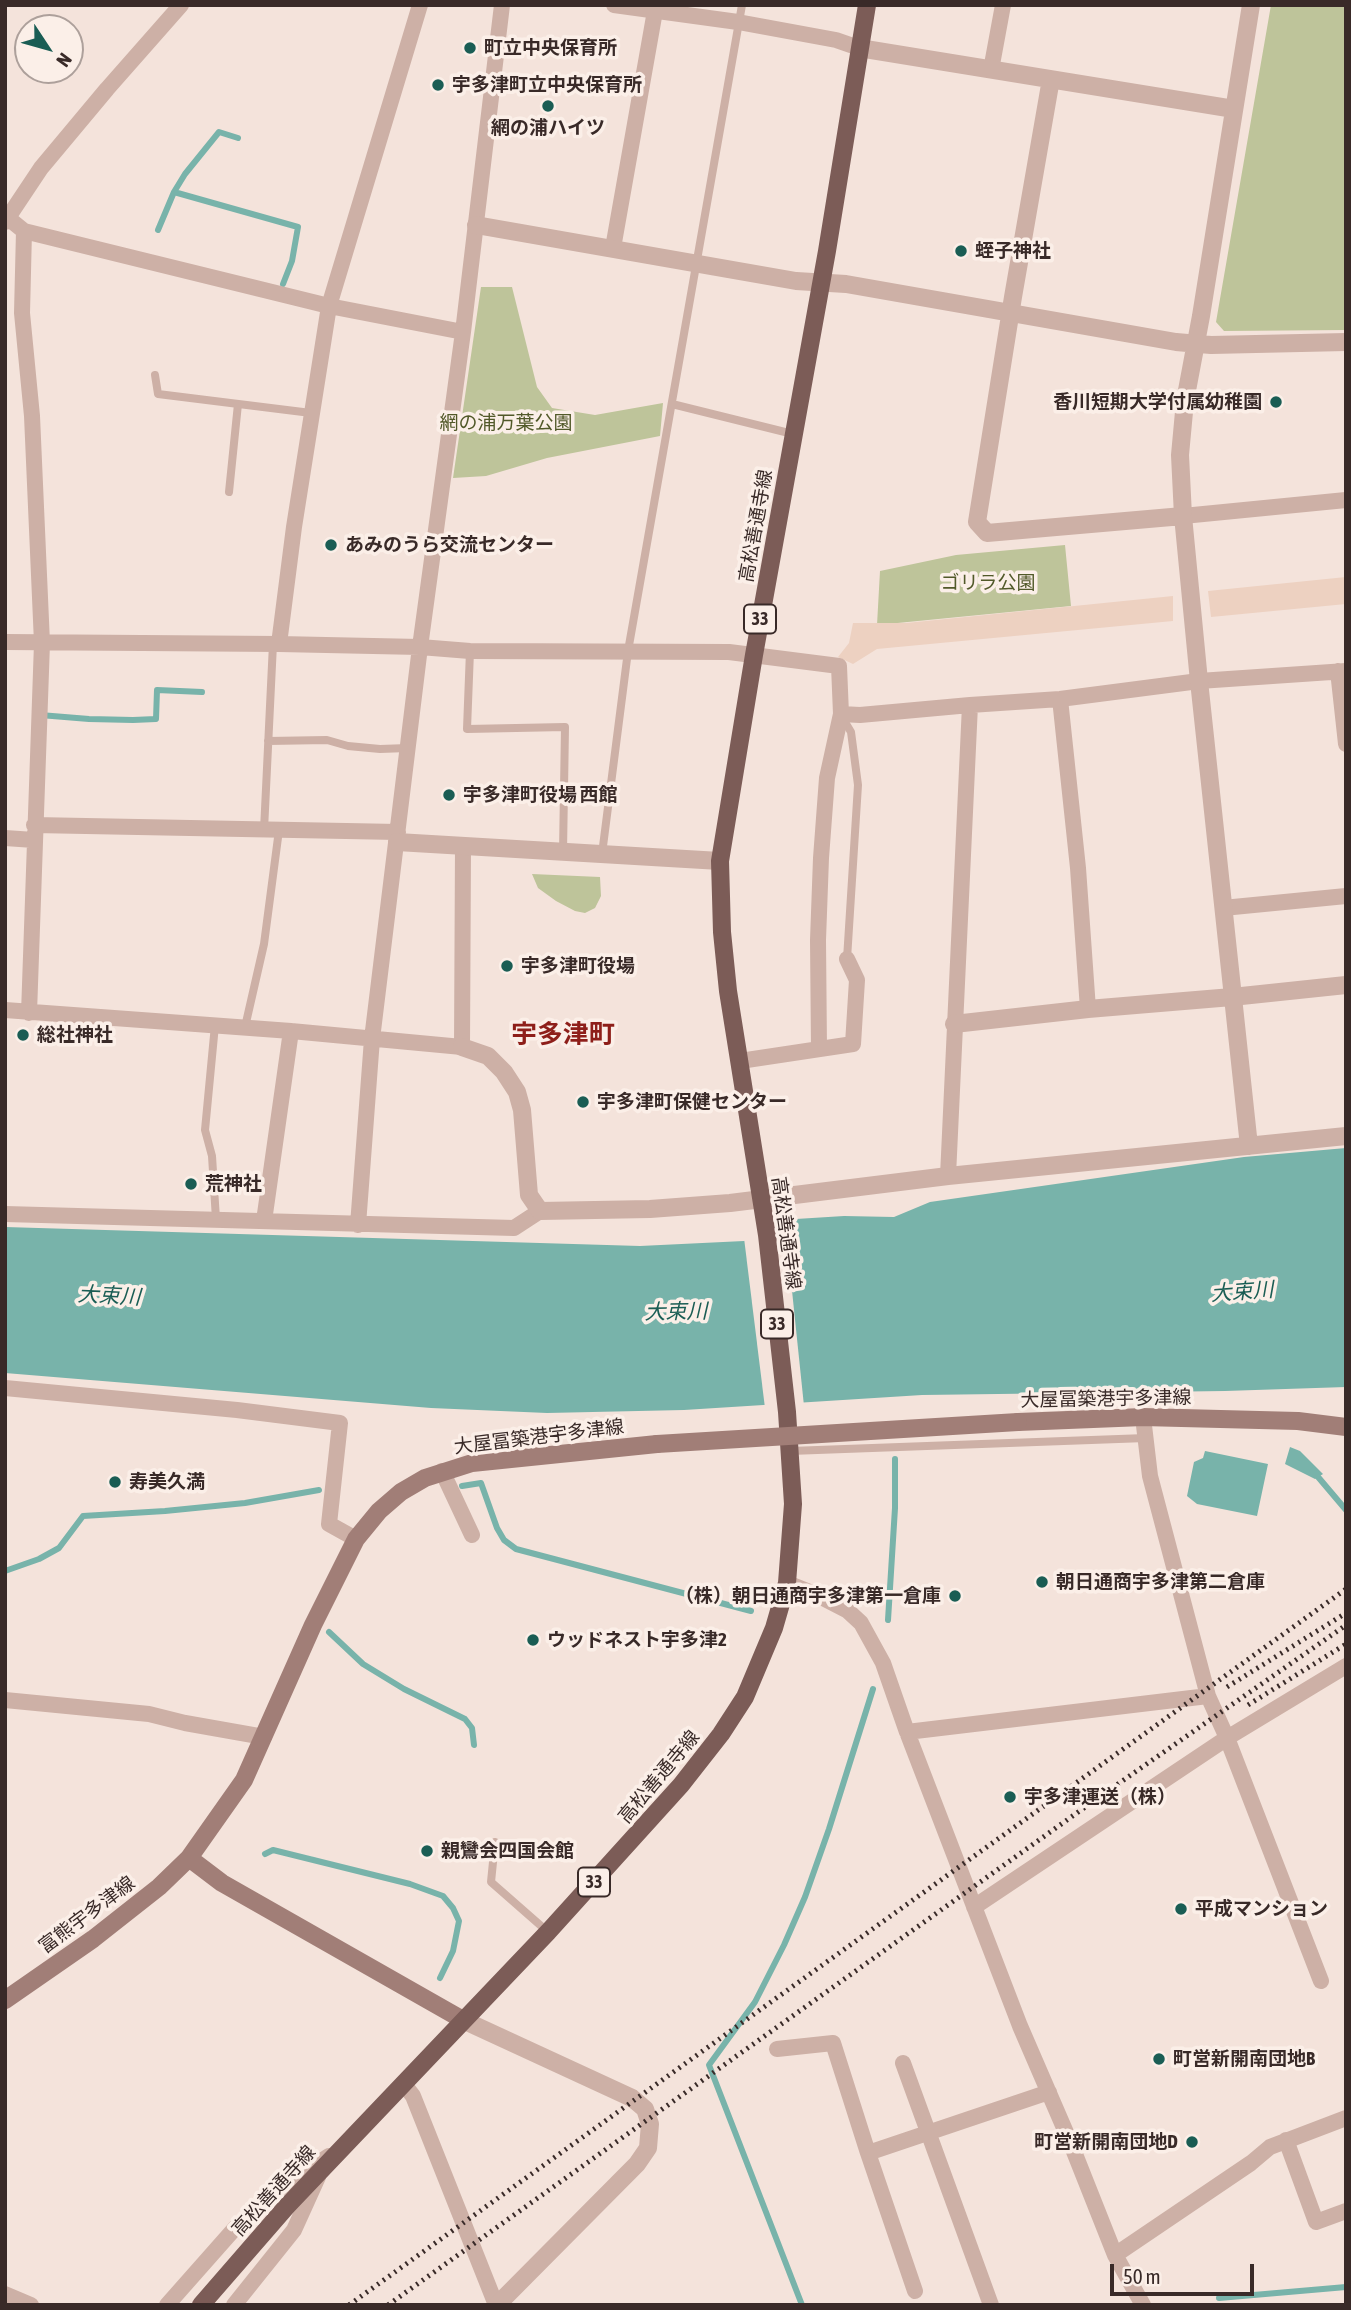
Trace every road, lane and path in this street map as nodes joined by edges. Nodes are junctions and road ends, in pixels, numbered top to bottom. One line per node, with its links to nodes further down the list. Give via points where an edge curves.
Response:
1 (181, 5): 15 (street, via 41,168)
2 (420, 5): 21 (street)
3 (502, 5): 16 (street)
4 (614, 5): 9 (street)
5 (742, 5): 10 (lane)
6 (867, 5): 11 (main road, 高松善通寺線 / 33)
7 (1003, 5): 12 (street)
8 (1251, 5): 14 (street)
9 (653, 9): 10 (street); 18 (street)
10 (738, 22): 11 (street); 19 (lane)
11 (859, 48): 12 (street); 20 (main road, 高松善通寺線 / 33)
12 (991, 70): 13 (street)
13 (1051, 79): 14 (street); 22 (street)
14 (1234, 109): 25 (street)
15 (7, 220): 17 (street)
16 (476, 225): 18 (street); 23 (street)
17 (24, 231): 21 (street); 35 (street, via 22,313 32,415)
18 (613, 248): 19 (street)
19 (696, 262): 20 (street); 28 (lane)
20 (820, 282): 22 (street); 30 (main road, 高松善通寺線 / 33)
21 (328, 306): 23 (street); 29 (street)
22 (1010, 312): 25 (street); 33 (street, via 977,523 988,533)
23 (463, 331): 37 (street)
24 (1346, 342): 25 (street)
25 (1195, 344): 33 (street, via 1180,455)
26 (155, 375): 27 (lane, via 158,394)
27 (238, 404): 29 (lane); 31 (lane)
28 (672, 404): 30 (lane); 39 (lane)
29 (311, 413): 36 (street)
30 (793, 433): 40 (main road, 高松善通寺線 / 33)
31 (229, 492)
32 (1346, 500): 33 (street)
33 (1183, 516): 42 (street)
34 (5, 642): 35 (street)
35 (42, 643): 36 (street); 50 (street)
36 (276, 644): 37 (street); 46 (lane)
37 (420, 647): 38 (street); 48 (street)
38 (470, 651): 39 (street); 54 (lane, via 467,729 565,727)
39 (628, 651): 40 (street); 55 (lane)
40 (754, 655): 45 (street, via 839,666); 56 (main road, 高松善通寺線 / 33)
41 (1342, 671): 42 (street); 47 (street)
42 (1199, 681): 43 (street); 58 (street)
43 (1060, 699): 44 (street); 62 (street)
44 (970, 705): 45 (street); 65 (street)
45 (841, 714): 59 (lane, via 851,732 858,785); 71 (street, via 827,778 821,858)
46 (268, 741): 48 (lane, via 327,740 348,746); 49 (lane)
47 (1346, 744)
48 (408, 748): 51 (street)
49 (272, 830): 50 (street); 51 (street); 67 (lane, via 264,944)
50 (34, 832): 52 (street); 64 (street)
51 (397, 837): 53 (street); 69 (street)
52 (5, 838)
53 (463, 846): 54 (street); 70 (street)
54 (563, 852): 55 (street)
55 (601, 854): 56 (street)
56 (720, 861): 72 (main road, 高松善通寺線 / 33, via 722,932)
57 (1346, 896): 58 (street)
58 (1223, 908): 61 (street)
59 (847, 959): 71 (street, via 857,979 852,1044)
60 (1346, 985): 61 (street)
61 (1232, 998): 62 (street); 74 (street)
62 (1088, 1009): 65 (street)
63 (5, 1010): 64 (street)
64 (29, 1013): 66 (street)
65 (954, 1024): 75 (street)
66 (215, 1025): 67 (street); 79 (lane, via 205,1130 212,1156)
67 (245, 1027): 68 (street)
68 (291, 1031): 69 (street); 80 (street)
69 (373, 1039): 70 (street); 81 (street)
70 (462, 1047): 77 (street, via 488,1056 517,1092 529,1195)
71 (819, 1049): 72 (street)
72 (740, 1061): 76 (main road, 高松善通寺線 / 33)
73 (1346, 1136): 74 (street)
74 (1249, 1146): 75 (street)
75 (948, 1176): 76 (street)
76 (762, 1200): 77 (street); 86 (main road, 高松善通寺線 / 33)
77 (540, 1211): 81 (street, via 514,1228)
78 (5, 1214): 79 (street)
79 (216, 1219): 80 (street)
80 (264, 1221): 81 (street)
81 (358, 1225)
82 (5, 1388): 89 (street, via 340,1423 329,1524)
83 (1143, 1417): 84 (main road, 大屋冨築港宇多津線, via 1298,1421); 85 (street); 87 (main road, 大屋冨築港宇多津線, bridge, via 657,1444 472,1463)
84 (1346, 1427)
85 (1146, 1438): 86 (lane); 92 (street, via 1150,1476)
86 (790, 1451): 90 (main road, 高松善通寺線 / 33, via 793,1504)
87 (442, 1471): 88 (street); 89 (main road, 大屋冨築港宇多津線, via 401,1492)
88 (472, 1535)
89 (356, 1539): 95 (main road, 大屋冨築港宇多津線)
90 (787, 1583): 94 (street, via 848,1611 861,1623 883,1663); 100 (main road, 高松善通寺線 / 33, via 764,1656 721,1734 663,1806)
91 (1346, 1666): 96 (street)
92 (1208, 1696): 94 (street); 96 (street)
93 (5, 1700): 95 (street, via 149,1714)
94 (907, 1732): 99 (street)
95 (264, 1737): 98 (main road, 大屋冨築港宇多津線, via 244,1780)
96 (1227, 1738): 99 (street); 101 (street)
97 (495, 1842): 100 (lane, via 491,1882)
98 (189, 1858): 102 (main road, 富熊宇多津線, via 93,1939); 103 (main road, via 222,1883)
99 (974, 1907): 107 (street)
100 (548, 1932): 103 (main road, 高松善通寺線 / 33)
101 (1321, 1981)
102 (5, 2000)
103 (463, 2020): 106 (main road, 高松善通寺線 / 33); 122 (street, via 632,2098 645,2109 650,2124 648,2148 637,2164)
104 (777, 2049): 112 (street, via 833,2043)
105 (903, 2063): 109 (street)
106 (403, 2083): 111 (main road, 高松善通寺線 / 33); 122 (street, via 413,2096)
107 (1049, 2092): 109 (street); 115 (street)
108 (1346, 2118): 110 (street)
109 (928, 2133): 112 (street); 123 (street)
110 (1286, 2140): 114 (street, via 1316,2222); 115 (street)
111 (346, 2144): 113 (main road, 高松善通寺線 / 33); 119 (street, via 275,2191 236,2227)
112 (868, 2153): 116 (street)
113 (320, 2171): 120 (main road, 高松善通寺線 / 33); 121 (street, via 293,2230)
114 (1346, 2211)
115 (1115, 2255): 124 (street)
116 (915, 2291)
117 (5, 2294): 118 (street)
118 (31, 2305)
119 (167, 2305)
120 (201, 2305)
121 (234, 2305)
122 (497, 2305)
123 (990, 2305)
124 (1143, 2305)

